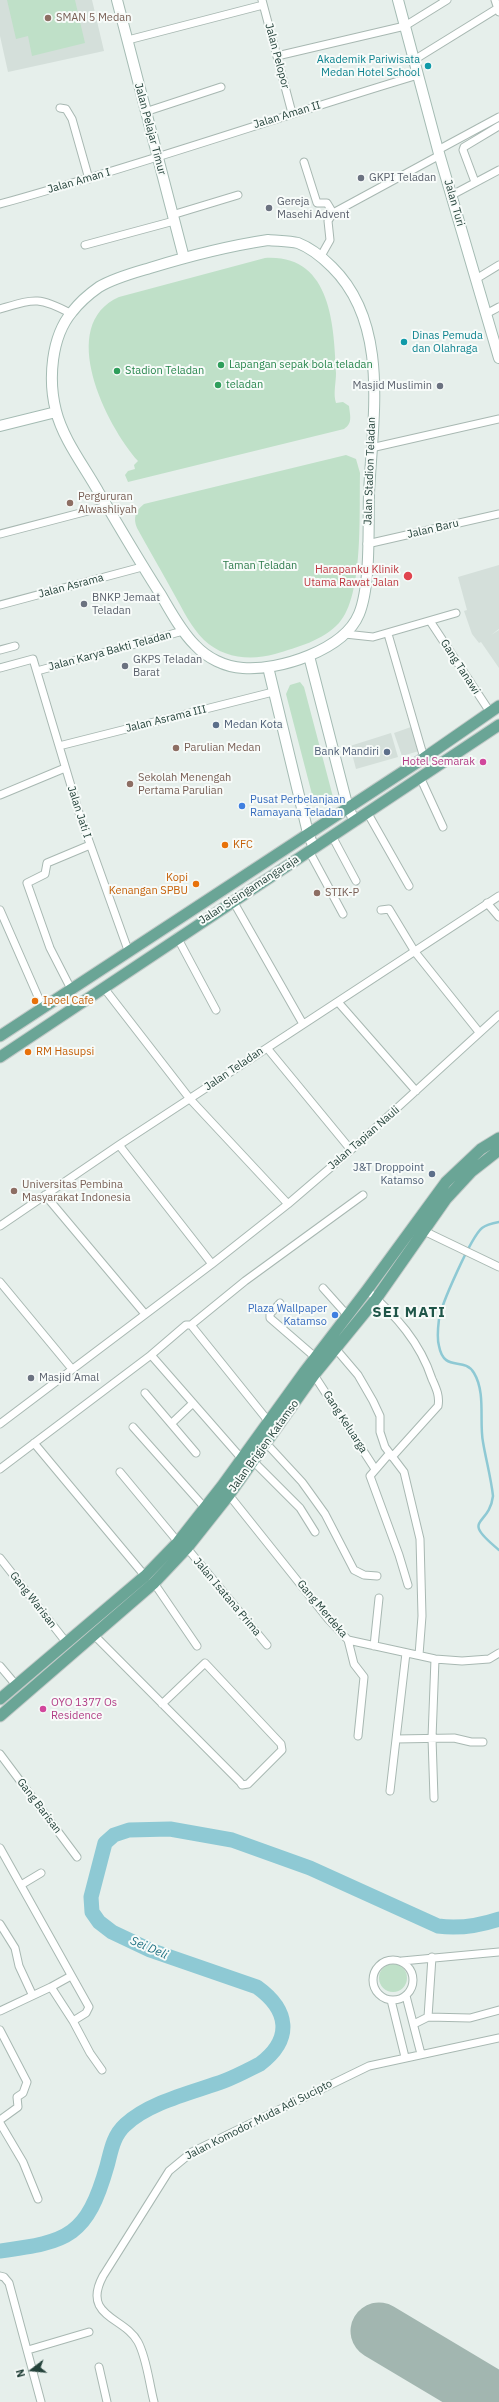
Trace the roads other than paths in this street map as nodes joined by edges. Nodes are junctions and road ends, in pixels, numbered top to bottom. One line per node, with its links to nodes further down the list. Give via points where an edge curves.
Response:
1 (117, 0): 8 (street, Jalan Pelajar Timur)
2 (398, 0): 7 (street, Jalan Turi)
3 (446, 0): 7 (street)
4 (495, 0): 6 (street)
5 (262, 3): 8 (street); 9 (street, Jalan Pelopor)
6 (498, 10): 10 (street)
7 (405, 26): 9 (street); 10 (street, Jalan Turi)
8 (128, 40): 14 (street, Jalan Pelajar Timur)
9 (277, 56): 15 (street, Jalan Pelopor)
10 (414, 60): 11 (street, Jalan Turi)
11 (418, 75): 15 (street, Jalan Aman II); 18 (street, Jalan Turi)
12 (221, 87): 14 (street)
13 (60, 108): 22 (street, via 66,109 72,119)
14 (145, 112): 19 (street, Jalan Pelajar Timur)
15 (292, 113): 19 (street, Jalan Aman II)
16 (499, 117): 18 (street)
17 (499, 126): 23 (street, via 464,147)
18 (439, 152): 25 (street, Jalan Turi); 27 (street)
19 (157, 157): 22 (street, Jalan Aman I); 28 (street, Jalan Pelajar Timur)
20 (304, 162): 27 (street, via 317,203 327,203)
21 (499, 170): 23 (street)
22 (89, 179): 26 (street, Jalan Aman I)
23 (475, 182): 25 (street)
24 (238, 195): 28 (street)
25 (452, 195): 33 (street, Jalan Turi)
26 (0, 204)
27 (333, 214): 30 (street, via 328,221 330,240)
28 (173, 218): 29 (street); 31 (street, Jalan Pelajar Timur)
29 (85, 245)
30 (320, 256): 31 (street, Jalan Stadion Teladan, via 298,244 268,240); 42 (street, Jalan Stadion Teladan, via 345,279 361,310 371,342 374,376)
31 (184, 258): 36 (street, Jalan Stadion Teladan, via 126,275 101,286)
32 (499, 265): 33 (street)
33 (476, 279): 37 (street, Jalan Turi)
34 (499, 307): 37 (street)
35 (0, 309): 36 (street, via 39,299)
36 (70, 313): 39 (street, Jalan Stadion Teladan, via 53,358 52,385)
37 (486, 314): 38 (street, Jalan Turi)
38 (499, 358)
39 (56, 412): 41 (street); 43 (street, Jalan Stadion Teladan)
40 (499, 419): 42 (street)
41 (0, 426)
42 (371, 448): 46 (street, Jalan Stadion Teladan)
43 (107, 506): 45 (street); 47 (street, Jalan Stadion Teladan)
44 (499, 514): 46 (street, Jalan Baru)
45 (0, 534)
46 (368, 544): 52 (street, Jalan Stadion Teladan, via 365,590 360,609 358,616)
47 (142, 567): 48 (street, Jalan Asrama); 51 (street, Jalan Stadion Teladan)
48 (0, 605)
49 (456, 613): 50 (street)
50 (430, 621): 53 (street); 62 (street, Gang Tanawi)
51 (183, 631): 58 (street, Jalan Stadion Teladan, via 207,656 224,665 244,669); 60 (street, Jalan Karya Bakti Teladan)
52 (344, 634): 53 (street, via 373,637); 56 (street, Jalan Stadion Teladan)
53 (388, 634): 65 (street)
54 (15, 646): 55 (street)
55 (0, 650)
56 (309, 656): 58 (street, Jalan Stadion Teladan); 69 (street)
57 (32, 660): 59 (street, Jalan Karya Bakti Teladan); 60 (street, Jalan Jati I)
58 (268, 667): 61 (street)
59 (0, 668)
60 (37, 671): 64 (street, Jalan Jati I)
61 (273, 692): 64 (street, Jalan Asrama III); 73 (street)
62 (494, 709): 65 (main road, Jalan Sisingamangaraja)
63 (499, 725): 67 (main road, Jalan Sisingamangaraja)
64 (59, 746): 66 (street, Jalan Jati I)
65 (424, 758): 69 (main road, Jalan Sisingamangaraja)
66 (65, 768): 68 (street); 75 (street, Jalan Jati I)
67 (420, 777): 70 (main road, Jalan Sisingamangaraja); 72 (street)
68 (0, 795)
69 (348, 808): 71 (street); 73 (main road, Jalan Sisingamangaraja)
70 (367, 812): 71 (main road, Jalan Sisingamangaraja); 78 (street)
71 (354, 821): 74 (main road, Jalan Sisingamangaraja)
72 (443, 827)
73 (308, 833): 76 (street); 87 (main road, Jalan Sisingamangaraja)
74 (332, 836): 76 (main road, Jalan Sisingamangaraja); 77 (street)
75 (90, 845): 87 (street, Jalan Jati I); 90 (street, via 47,863 45,874 28,881 27,886 50,948)
76 (312, 849): 80 (main road, Jalan Sisingamangaraja); 84 (street)
77 (356, 881)
78 (409, 886)
79 (499, 896): 81 (street, Jalan Teladan)
80 (233, 901): 86 (main road, Jalan Sisingamangaraja); 95 (street)
81 (487, 903): 85 (street); 88 (street, Jalan Teladan)
82 (0, 910): 92 (street)
83 (381, 910): 88 (street, via 389,910)
84 (343, 914)
85 (499, 917)
86 (177, 937): 89 (main road, Jalan Sisingamangaraja); 93 (street)
87 (128, 950): 90 (main road, Jalan Sisingamangaraja)
88 (415, 952): 91 (street, Jalan Teladan); 96 (street)
89 (104, 988): 99 (main road, Jalan Sisingamangaraja); 101 (street)
90 (71, 989): 92 (main road, Jalan Sisingamangaraja)
91 (338, 1002): 95 (street, Jalan Teladan); 100 (street)
92 (43, 1008): 97 (main road, Jalan Sisingamangaraja)
93 (216, 1010)
94 (499, 1015): 96 (street, Jalan Tapian Nauli)
95 (303, 1024): 98 (street, Jalan Teladan)
96 (479, 1032): 100 (street, Jalan Tapian Nauli)
97 (0, 1036)
98 (267, 1048): 101 (street, Jalan Teladan); 104 (street)
99 (0, 1057)
100 (416, 1091): 104 (street, Jalan Tapian Nauli)
101 (190, 1098): 103 (street, Jalan Teladan); 108 (street)
102 (499, 1138): 115 (main road, Jalan Brigjen Katamso, via 481,1149 446,1182)
103 (119, 1145): 107 (street, Jalan Teladan); 111 (street)
104 (351, 1150): 108 (street, Jalan Tapian Nauli)
105 (499, 1150): 110 (main road, Jalan Brigjen Katamso, via 457,1186)
106 (363, 1194): 120 (street, via 245,1281)
107 (45, 1195): 109 (street, Jalan Teladan); 118 (street)
108 (288, 1204): 111 (street, Jalan Tapian Nauli)
109 (0, 1226)
110 (424, 1231): 112 (street); 116 (main road, Jalan Brigjen Katamso)
111 (212, 1264): 118 (street)
112 (499, 1267)
113 (0, 1282): 124 (street)
114 (323, 1288): 119 (street)
115 (367, 1290): 116 (street); 119 (main road, Jalan Brigjen Katamso)
116 (376, 1298): 121 (main road, Jalan Brigjen Katamso); 135 (street, via 416,1341 439,1400 438,1406)
117 (280, 1303): 123 (street, via 270,1314 270,1318)
118 (145, 1314): 124 (street)
119 (348, 1316): 123 (main road, Jalan Brigjen Katamso)
120 (191, 1325): 122 (street, via 186,1325); 128 (street)
121 (335, 1348): 125 (main road, Jalan Brigjen Katamso); 135 (street, via 374,1401 380,1416 380,1432)
122 (151, 1355): 127 (street); 132 (street)
123 (315, 1357): 128 (main road, Jalan Brigjen Katamso)
124 (72, 1369): 129 (street)
125 (314, 1375): 133 (main road, Jalan Brigjen Katamso); 138 (street, Gang Keluarga)
126 (145, 1393): 130 (street)
127 (193, 1404): 130 (street); 136 (street)
128 (269, 1422): 136 (main road, Jalan Brigjen Katamso)
129 (0, 1424)
130 (172, 1424): 134 (street)
131 (133, 1427): 141 (street)
132 (34, 1443): 137 (street); 146 (street)
133 (266, 1443): 136 (main road, Jalan Brigjen Katamso); 145 (street, via 302,1482 325,1514 354,1570 364,1575)
134 (196, 1453)
135 (391, 1456): 138 (street); 158 (street, via 404,1472 420,1539 422,1616)
136 (247, 1460): 140 (main road, Jalan Brigjen Katamso); 141 (main road, Jalan Brigjen Katamso); 142 (street, via 276,1482 300,1508)
137 (0, 1469)
138 (375, 1469): 147 (street, via 370,1476 372,1484)
139 (120, 1472): 143 (street, Jalan Isatana Prima)
140 (229, 1495): 143 (main road, Jalan Brigjen Katamso); 150 (street, Gang Merdeka, via 328,1619)
141 (205, 1508): 143 (main road, Jalan Brigjen Katamso)
142 (315, 1532)
143 (183, 1545): 146 (main road, Jalan Brigjen Katamso); 152 (street, Jalan Isatana Prima)
144 (0, 1558): 151 (street, Gang Warisan)
145 (377, 1576)
146 (149, 1579): 149 (main road, Jalan Brigjen Katamso); 151 (main road, Jalan Brigjen Katamso); 153 (street)
147 (408, 1585)
148 (379, 1598): 154 (street)
149 (93, 1634): 157 (main road, Jalan Brigjen Katamso); 163 (street)
150 (348, 1640): 154 (street, Gang Merdeka); 165 (street, via 353,1662 364,1677)
151 (66, 1642): 157 (main road, Jalan Brigjen Katamso)
152 (267, 1645)
153 (197, 1646)
154 (374, 1646): 155 (street, Gang Merdeka)
155 (406, 1653): 158 (street, Gang Merdeka); 167 (street)
156 (499, 1653): 159 (street, Gang Merdeka, via 489,1659)
157 (60, 1655): 161 (main road, Jalan Brigjen Katamso); 164 (main road, Jalan Brigjen Katamso)
158 (419, 1655): 159 (street, Gang Merdeka)
159 (436, 1659): 166 (street)
160 (0, 1666): 161 (street)
161 (16, 1685): 162 (main road, Jalan Brigjen Katamso)
162 (0, 1699)
163 (162, 1704): 163 (street, via 242,1785 248,1784 282,1750 281,1744 205,1663)
164 (0, 1716)
165 (358, 1736)
166 (432, 1738): 167 (street); 168 (street); 171 (street)
167 (396, 1739): 170 (street)
168 (483, 1742)
169 (0, 1754): 173 (street, Gang Barisan)
170 (390, 1791)
171 (434, 1798)
172 (0, 1848): 175 (street)
173 (77, 1857)
174 (41, 1873): 175 (street)
175 (21, 1885): 180 (street)
176 (0, 1924): 182 (street, via 15,1948 19,1966)
177 (499, 1952): 178 (street)
178 (432, 1958): 179 (street); 187 (street)
179 (402, 1961): 183 (street, via 413,1973 412,1989); 184 (street, via 394,1959 380,1964 373,1978 378,1993)
180 (71, 1976): 181 (street); 188 (street, via 89,2007 86,2013)
181 (51, 1987): 182 (street); 188 (street)
182 (32, 1994): 186 (street)
183 (406, 1996): 184 (street); 189 (street)
184 (391, 2000): 193 (street)
185 (499, 2010): 187 (street, via 470,2018)
186 (0, 2011)
187 (428, 2017): 189 (street)
188 (73, 2021): 194 (street)
189 (414, 2024): 192 (street)
190 (0, 2030): 195 (street, via 27,2082 23,2093 17,2096 18,2107)
191 (499, 2038): 192 (street, Jalan Komodor Muda Adi Sucipto)
192 (421, 2054): 193 (street, Jalan Komodor Muda Adi Sucipto)
193 (405, 2057): 203 (street, Jalan Komodor Muda Adi Sucipto, via 355,2072 192,2152 169,2171 103,2276 97,2293 100,2305 109,2317 137,2341)
194 (102, 2070)
195 (0, 2121): 196 (street, via 23,2162)
196 (38, 2199)
197 (2, 2277): 199 (street, via 9,2283)
198 (89, 2332): 199 (street)
199 (28, 2350): 201 (street)
200 (99, 2367): 202 (street)
201 (41, 2402)
202 (107, 2402)
203 (154, 2402)

